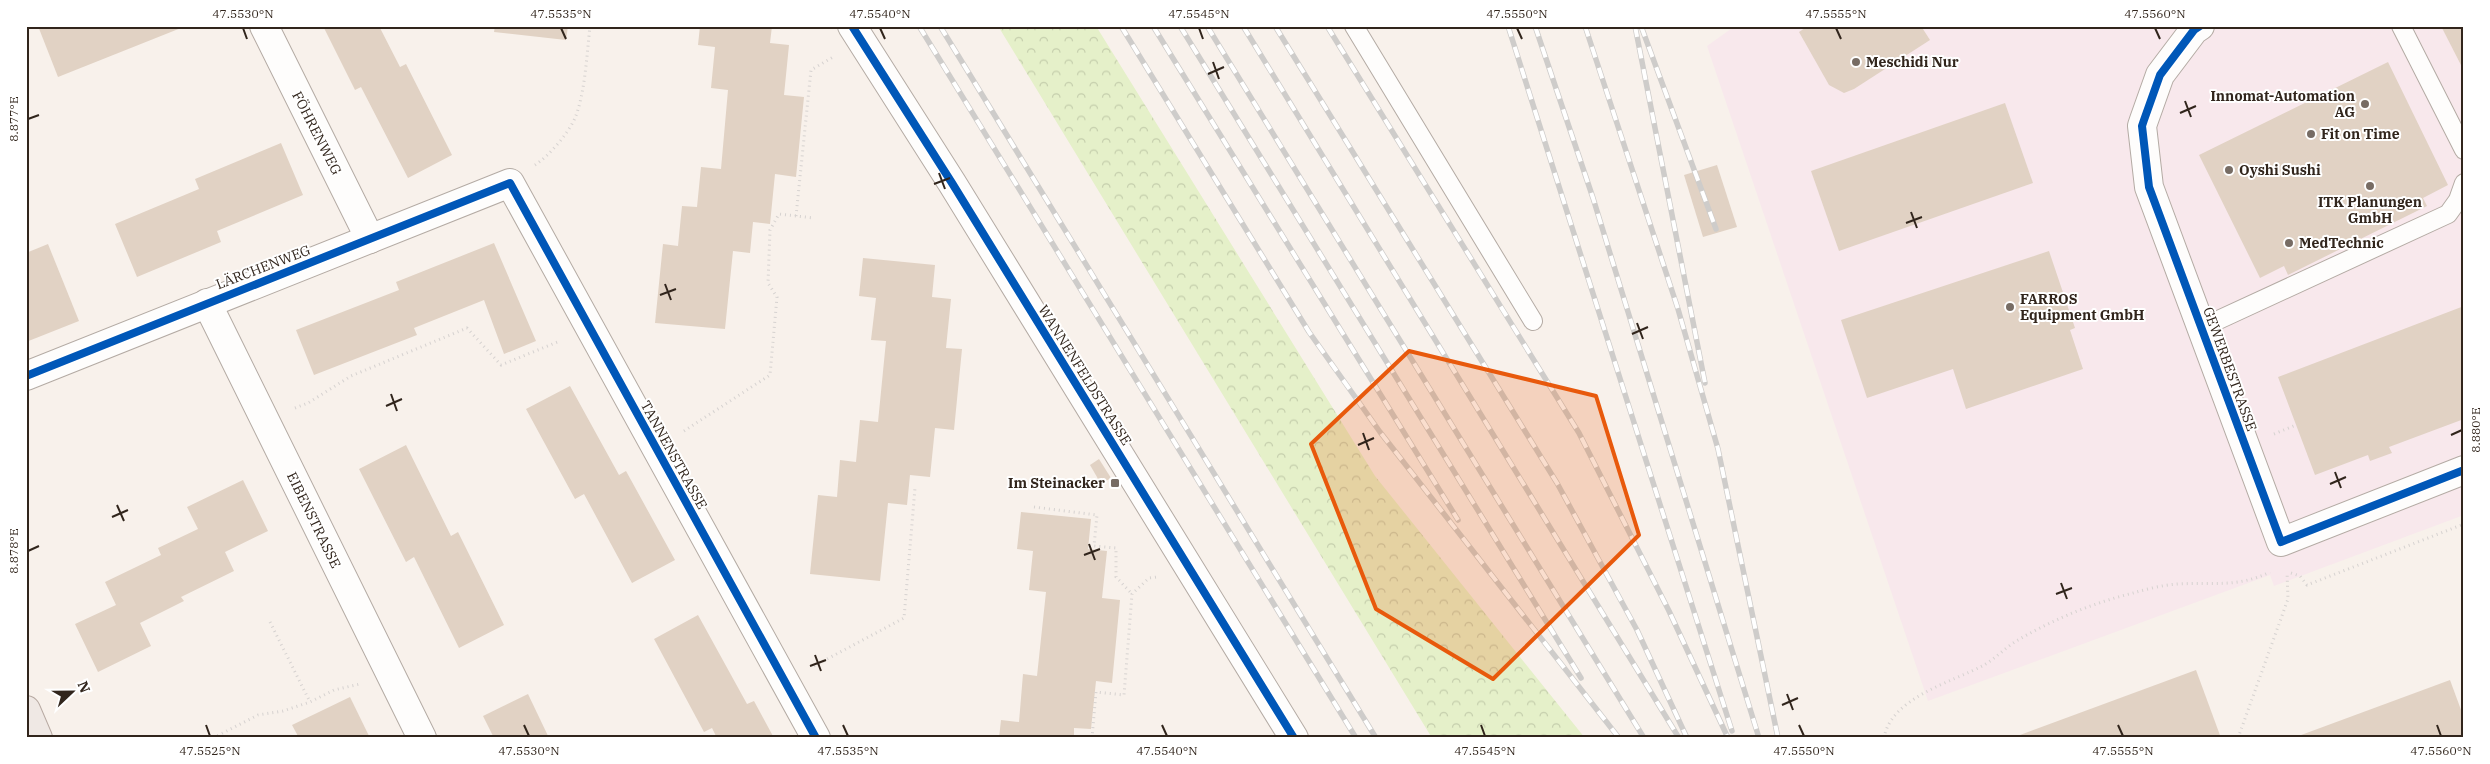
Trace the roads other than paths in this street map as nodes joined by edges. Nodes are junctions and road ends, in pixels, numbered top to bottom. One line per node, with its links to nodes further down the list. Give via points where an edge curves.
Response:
1 (264, 26): 9 (street, FÖHRENWEG)
2 (1354, 26): 11 (lane)
3 (2200, 26): 12 (street, GEWERBESTRASSE, via 2160,75 2142,126 2149,187)
4 (2401, 26): 6 (lane)
5 (856, 33): 19 (street, WANNENFELDSTRASSE)
6 (2464, 150)
7 (2464, 183): 12 (lane, via 2448,214)
8 (510, 184): 9 (street, LÄRCHENWEG); 18 (street, TANNENSTRASSE)
9 (370, 239): 10 (street, LÄRCHENWEG)
10 (207, 303): 13 (street, LÄRCHENWEG); 17 (street, EIBENSTRASSE)
11 (1533, 321)
12 (2201, 328): 14 (street, GEWERBESTRASSE, via 2282,553)
13 (26, 376)
14 (2464, 470)
15 (26, 710): 16 (main road)
16 (38, 738)
17 (422, 738)
18 (816, 738)
19 (1294, 738)

